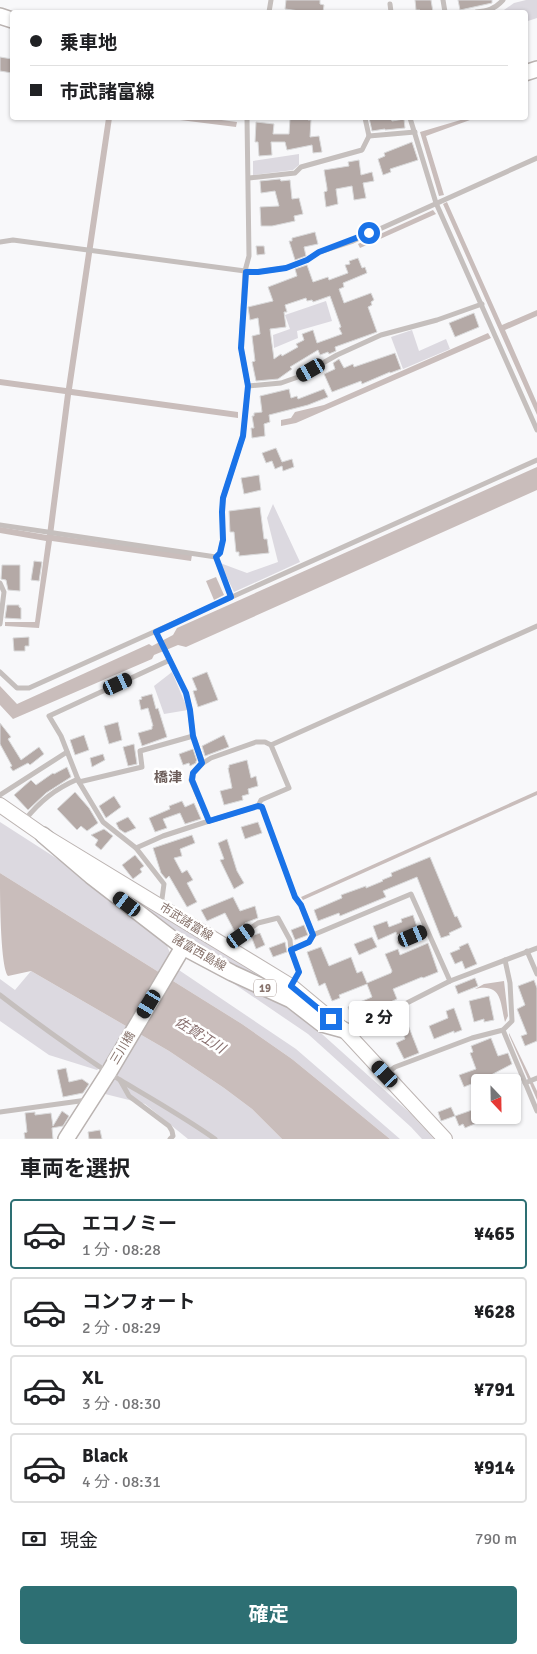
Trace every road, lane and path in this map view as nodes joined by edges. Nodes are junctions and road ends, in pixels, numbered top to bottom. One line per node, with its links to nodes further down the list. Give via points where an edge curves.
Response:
1 (503, 0): 4 (street)
2 (390, 4): 3 (street)
3 (391, 10)
4 (489, 10)
5 (247, 120): 11 (street)
6 (365, 120): 9 (street)
7 (411, 120): 8 (street)
8 (415, 132): 9 (street); 12 (street)
9 (369, 136): 11 (street, via 362,150 301,167 295,173)
10 (537, 158): 12 (street)
11 (248, 178): 14 (street, via 249,256)
12 (436, 203): 14 (street, via 300,263 286,268); 15 (street)
13 (0, 242): 14 (street, via 12,240)
14 (246, 272): 16 (street, via 241,348)
15 (482, 304): 16 (street, via 381,335 281,383); 17 (street)
16 (248, 386): 20 (street, via 243,436 223,498 223,540)
17 (537, 430)
18 (537, 460): 22 (street)
19 (0, 525): 20 (street)
20 (216, 557): 22 (street)
21 (0, 583): 23 (street, via 4,592)
22 (231, 597): 25 (street)
23 (0, 622)
24 (537, 626): 29 (street)
25 (158, 635): 26 (street); 27 (street, via 29,688 17,688)
26 (169, 658): 28 (street, via 186,693); 30 (street, via 49,716)
27 (0, 672)
28 (193, 736): 31 (street); 32 (street, via 140,751 142,766)
29 (271, 745): 31 (street, via 256,742); 35 (street, via 289,788 261,800)
30 (67, 752): 32 (street); 33 (street)
31 (202, 763): 36 (street, via 193,773 192,780)
32 (79, 781): 37 (street, via 63,786 37,805); 39 (street, via 103,822)
33 (0, 795)
34 (0, 805): 37 (main road, 市武諸富線)
35 (258, 806): 36 (street); 42 (street, via 262,807 295,897)
36 (209, 821): 39 (street)
37 (24, 822): 38 (main road, 市武諸富線)
38 (43, 835): 40 (main road, 市武諸富線); 44 (main road, 諸富西島線 / 19)
39 (136, 848): 40 (street, via 164,884)
40 (161, 907): 45 (main road, 市武諸富線)
41 (427, 930): 42 (street, via 411,894); 43 (street); 51 (street)
42 (313, 935): 47 (street, via 309,942)
43 (400, 942)
44 (183, 947): 54 (main road, 諸富西島線 / 19, via 291,1000 322,1024); 57 (main road, 三川橋)
45 (228, 948): 47 (street, via 258,924 278,918 290,940); 52 (main road, 市武諸富線)
46 (537, 948): 48 (street)
47 (291, 950): 52 (street, via 299,972)
48 (527, 951): 49 (street); 50 (street)
49 (506, 960): 51 (street); 55 (street, via 512,1021)
50 (537, 974)
51 (450, 981): 54 (street)
52 (291, 986): 54 (main road, 市武諸富線)
53 (0, 996): 57 (street)
54 (344, 1030): 56 (main road, 市武諸富線)
55 (503, 1030): 56 (street, via 472,1038 395,1067); 59 (street)
56 (385, 1074): 66 (main road, 市武諸富線)
57 (114, 1076): 60 (main road); 64 (street, via 129,1096 169,1126 173,1136); 65 (street)
58 (536, 1078): 59 (street)
59 (525, 1083): 61 (street)
60 (90, 1100): 62 (street); 63 (main road)
61 (537, 1111)
62 (0, 1112)
63 (66, 1139)
64 (170, 1139)
65 (215, 1139)
66 (445, 1139)

